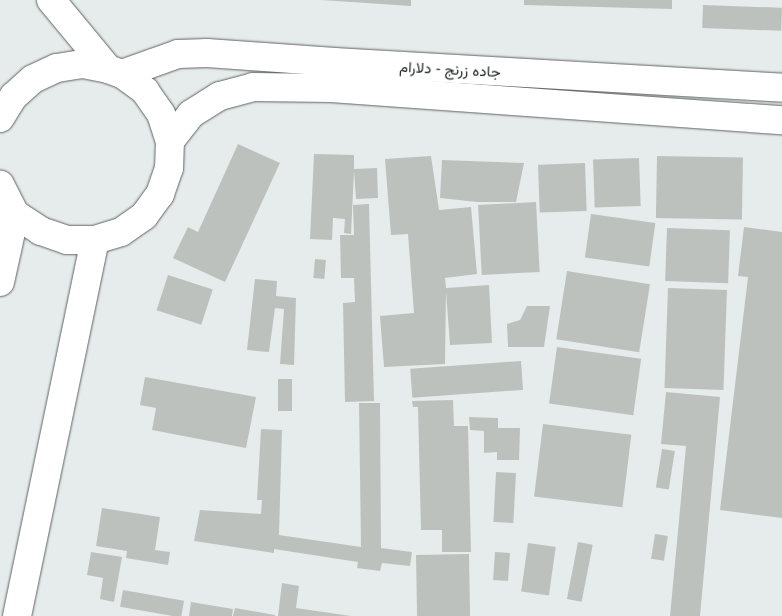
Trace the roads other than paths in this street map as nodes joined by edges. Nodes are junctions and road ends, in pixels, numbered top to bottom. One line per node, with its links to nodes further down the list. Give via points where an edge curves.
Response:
1 (51, 0): 2 (main road)
2 (116, 71): 3 (main road, جاده زرنج - دلارام, via 178,54 206,53); 4 (main road, via 83,64 57,68 33,79 14,96); 6 (main road, via 145,91 162,114)
3 (782, 88)
4 (0, 118)
5 (782, 120): 6 (main road, جاده زرنج - دلارام, via 331,88 252,87 212,100 192,114)
6 (170, 141): 8 (main road, via 169,168 160,194 144,216 121,232)
7 (5, 196): 8 (main road, via 41,231 67,240); 9 (main road)
8 (95, 240): 10 (main road)
9 (0, 282)
10 (16, 616)

